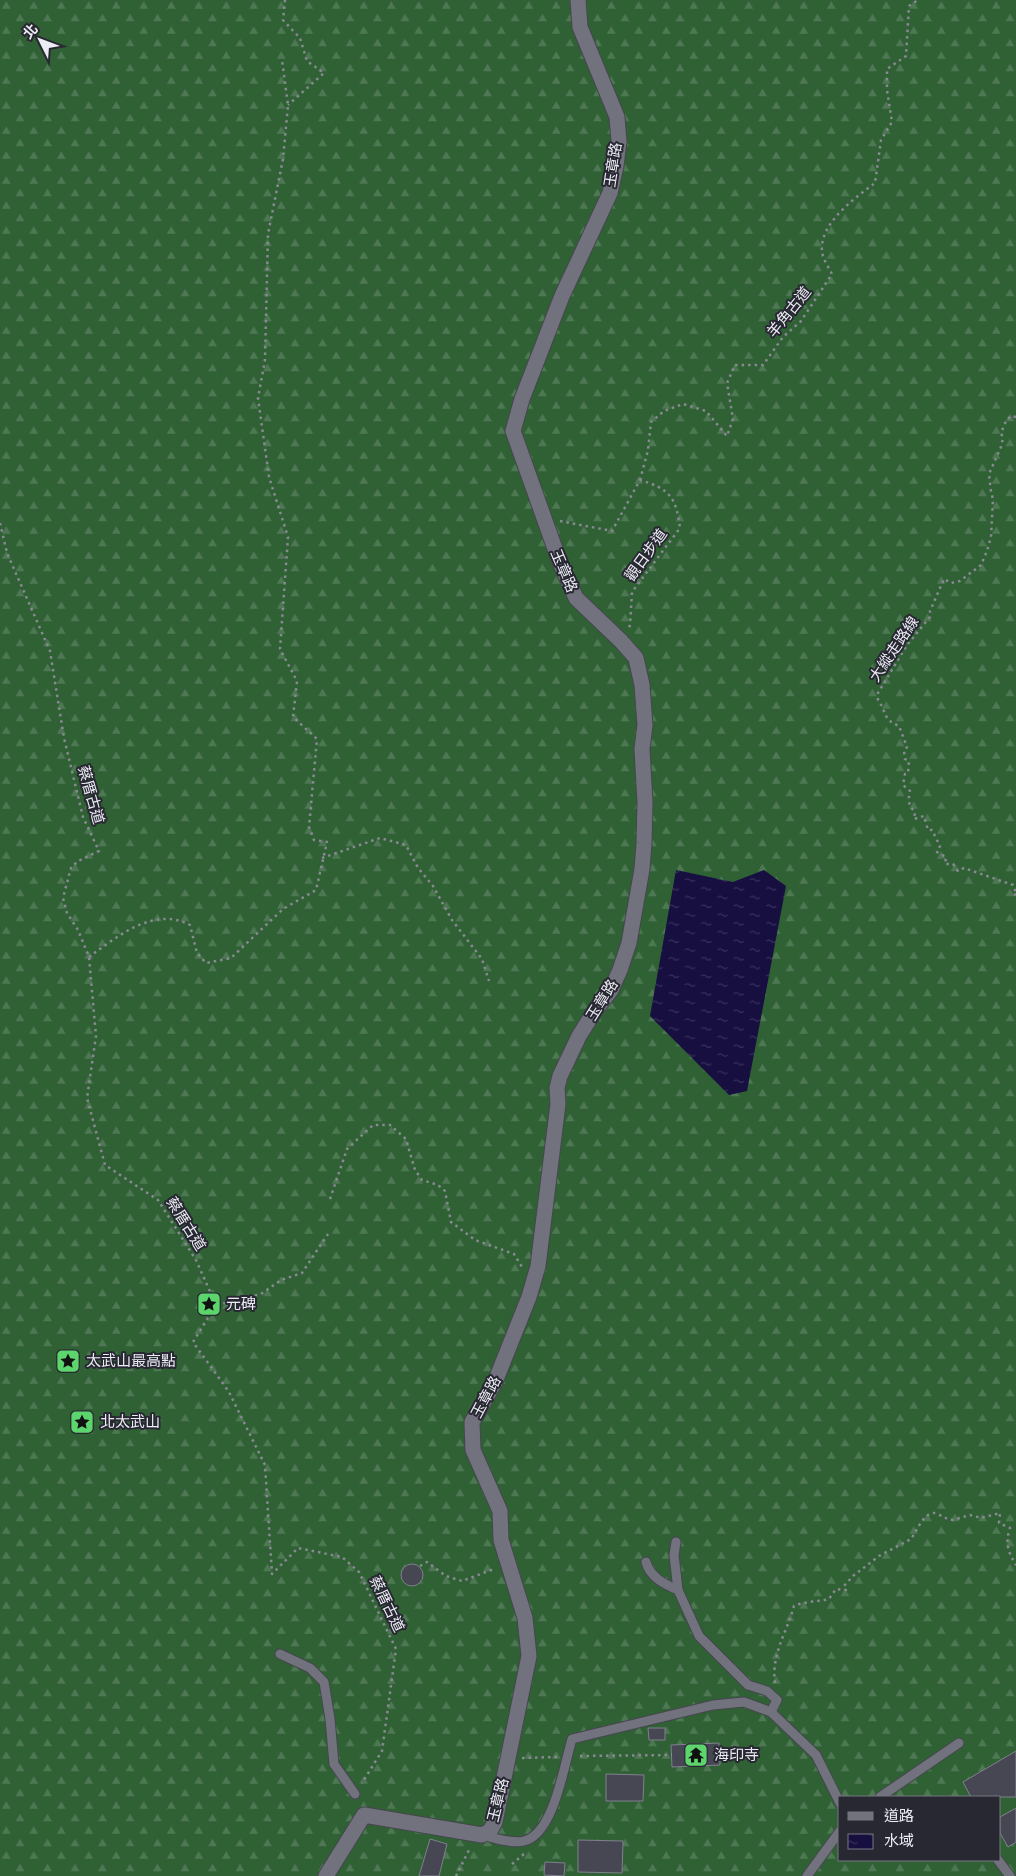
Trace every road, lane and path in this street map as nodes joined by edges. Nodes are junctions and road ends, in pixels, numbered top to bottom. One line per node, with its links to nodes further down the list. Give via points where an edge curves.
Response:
1 (285, 0): 5 (path, via 283,20 300,38 307,61 324,73)
2 (578, 0): 8 (street, 玉章路, via 580,27 617,118 619,141 610,193 562,296 513,431)
3 (918, 0): 7 (path, 羊角古道, via 909,6 906,56 887,69 892,122 881,140 875,183 846,205 827,229 822,252 832,274 800,321 763,364 735,366 727,383 734,419 727,436 706,411 683,404 664,411 651,422)
4 (282, 60): 5 (path)
5 (288, 105): 11 (path, via 283,159 268,234 265,360 258,398 269,477 288,537 280,649 297,681 293,717 317,739 309,827 314,840 327,842)
6 (1016, 417): 12 (path, 大縱走路線, via 1011,416 1006,421 1002,433 1004,438 989,474 990,492 994,499 991,537 981,566 960,581 951,583 944,579 930,617 907,645 878,693 884,715 899,726 905,737 905,759 909,761 903,785 910,791 908,800 914,819 924,816 928,830 932,830 940,846 937,852 946,857 945,864 953,864 958,871 964,868 1012,885)
7 (640, 480): 8 (path, via 612,531); 10 (path, 觀日步道, via 662,487 672,498 677,504 680,528 632,592 630,625)
8 (544, 519): 10 (street, 玉章路, via 576,598)
9 (0, 523): 13 (path, 蔡厝古道, via 7,553 50,651 64,738 83,817 99,851 71,868 63,898)
10 (621, 641): 17 (street, 玉章路, via 636,658 642,685 645,803 642,869 629,943 620,970 611,990 579,1036 560,1076)
11 (322, 858): 13 (path, via 316,890 283,909 231,958 206,963 197,952 190,925 179,920 151,920 122,932); 14 (path, via 380,838 406,845 452,920 482,959)
12 (1016, 896)
13 (89, 957): 18 (path, 蔡厝古道, via 96,1036 87,1098 105,1165 158,1200 196,1260)
14 (489, 981)
15 (330, 1199): 17 (path, via 347,1149 373,1125 390,1125 406,1139 415,1170 422,1180 438,1185 444,1192 451,1222 475,1240 514,1254 520,1267)
16 (328, 1234): 18 (path, via 302,1273 281,1280 261,1294)
17 (538, 1266): 21 (street, 玉章路, via 495,1382 471,1429 477,1464 500,1511 501,1540)
18 (216, 1305): 32 (path, 蔡厝古道, via 194,1342 229,1392 265,1465 272,1574 298,1548 342,1557 359,1572 396,1649 382,1751)
19 (676, 1542): 24 (lane, via 674,1555)
20 (646, 1562): 24 (lane, via 648,1569 662,1583)
21 (510, 1564): 23 (path, via 462,1581 446,1576 427,1562); 31 (street, 玉章路, via 525,1618 529,1656)
22 (1016, 1565): 26 (path, via 1006,1538 1010,1528 999,1523 1000,1513 953,1520 937,1513 928,1515 921,1520 911,1539 864,1567 844,1586 846,1590 836,1589 830,1599 794,1606 775,1659)
23 (420, 1566)
24 (678, 1590): 26 (lane, via 699,1636 748,1685 767,1691)
25 (280, 1654): 32 (lane, via 310,1668 324,1682 334,1764)
26 (777, 1700): 27 (lane)
27 (771, 1712): 30 (lane, via 744,1702 713,1705 572,1739); 34 (lane, via 816,1754)
28 (958, 1743): 33 (lane)
29 (672, 1755): 30 (path)
30 (566, 1756): 31 (path); 36 (lane, via 554,1808 533,1838 522,1842)
31 (508, 1758): 36 (street, 玉章路, via 495,1822 490,1831)
32 (354, 1794)
33 (881, 1796)
34 (838, 1799)
35 (838, 1834): 40 (lane)
36 (482, 1835): 38 (street, 玉章路, via 364,1815); 39 (path, via 478,1847 472,1844)
37 (999, 1861): 41 (lane)
38 (326, 1876)
39 (456, 1876)
40 (807, 1876)
41 (1010, 1876)

